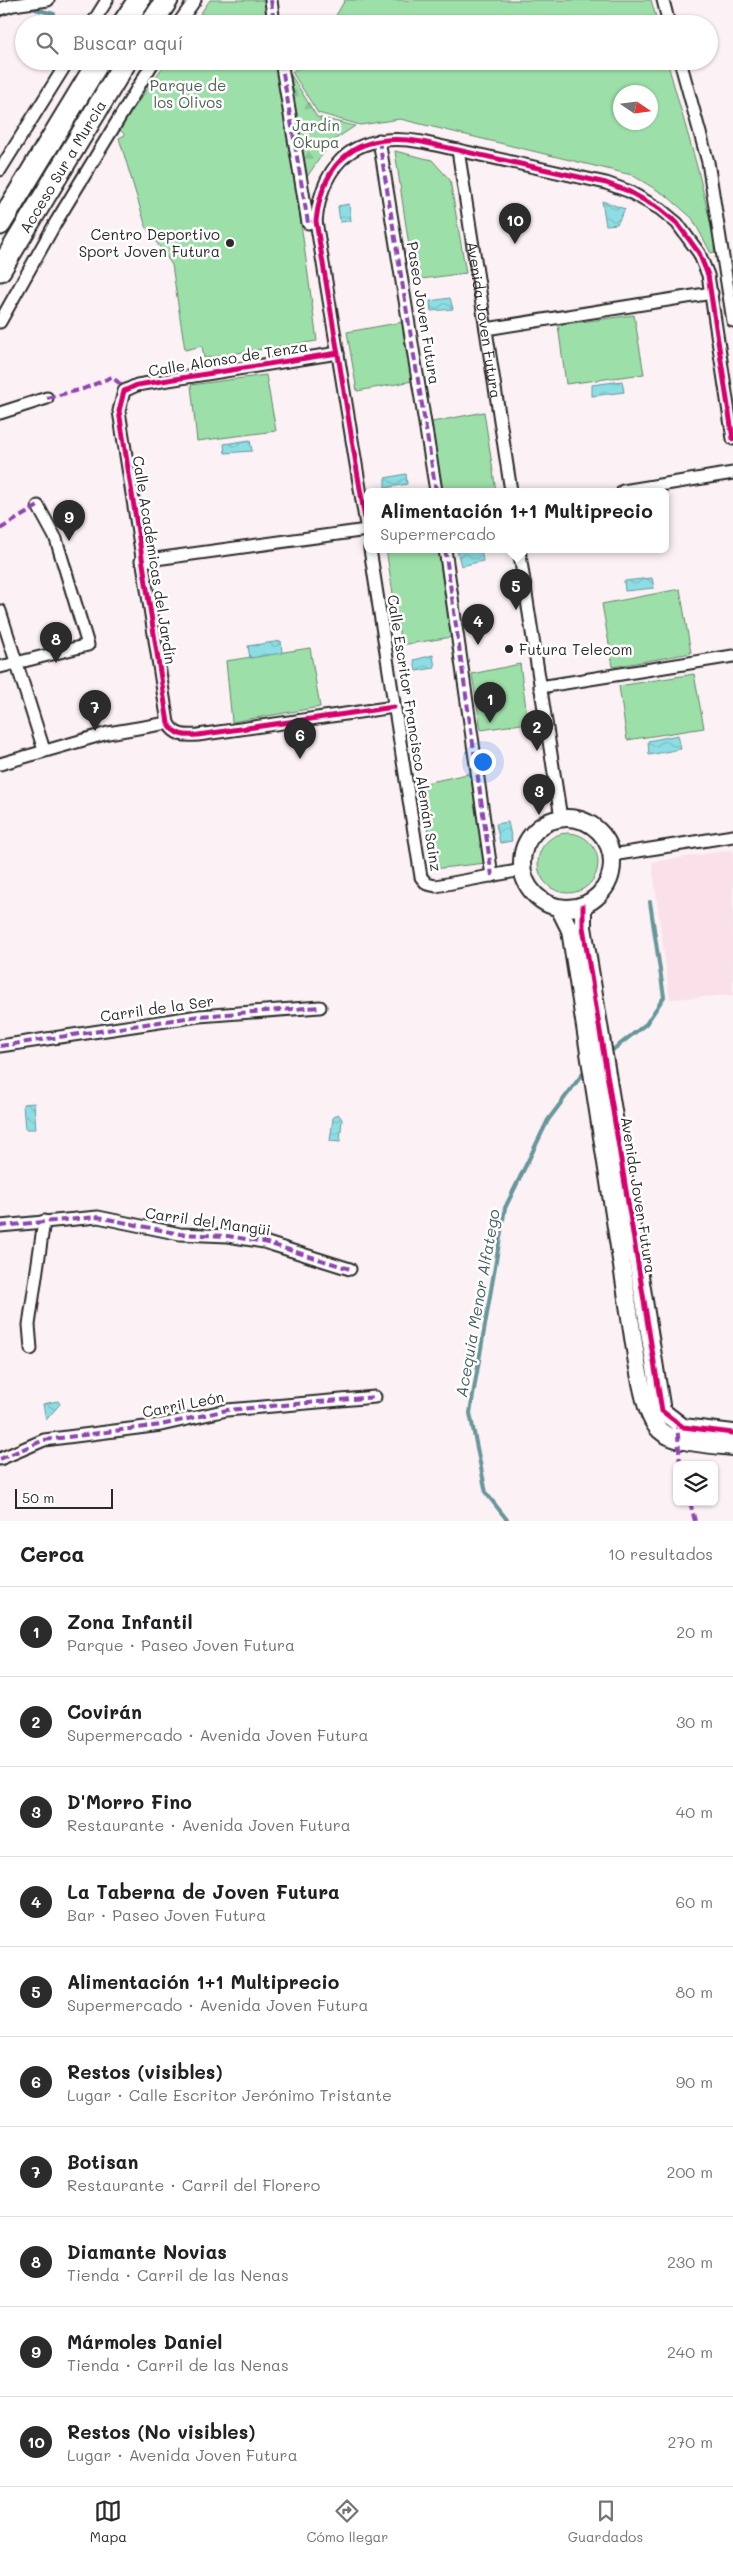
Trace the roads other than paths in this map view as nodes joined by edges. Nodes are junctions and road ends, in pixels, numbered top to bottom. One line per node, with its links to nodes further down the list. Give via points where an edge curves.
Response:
1 (48, 0): 8 (street)
2 (107, 0): 9 (street)
3 (139, 0): 10 (highway)
4 (167, 0): 11 (highway)
5 (195, 0): 12 (street)
6 (270, 0): 13 (street)
7 (663, 0): 14 (street)
8 (0, 9)
9 (98, 15)
10 (129, 15)
11 (157, 15)
12 (184, 15)
13 (272, 15)
14 (667, 15)
15 (62, 70): 23 (street)
16 (94, 70): 25 (highway, Acceso Sur a Murcia)
17 (121, 70): 26 (highway, Acceso Sur a Murcia)
18 (149, 70): 29 (street, via 56,222)
19 (282, 70): 24 (street, via 308,223)
20 (682, 70): 28 (street, via 708,162)
21 (380, 140): 22 (street, via 406,139); 24 (street, via 348,153 333,167 320,192); 37 (street, Paseo Joven Futura)
22 (458, 150): 27 (street, via 606,183 645,200 677,223 689,238 708,275); 30 (street, Avenida Joven Futura)
23 (0, 170)
24 (316, 222): 31 (street)
25 (0, 224)
26 (0, 270)
27 (712, 293): 30 (street); 35 (street)
28 (733, 321)
29 (0, 322)
30 (486, 329): 38 (street, Avenida Joven Futura)
31 (338, 353): 32 (street, Calle Alonso de Tenza, via 136,385); 41 (street)
32 (124, 392): 46 (street, Calle Académicas del Jardín, via 119,411)
33 (46, 398): 34 (street)
34 (0, 413)
35 (733, 439)
36 (733, 473): 39 (street)
37 (436, 488)
38 (511, 488)
39 (641, 488)
40 (38, 506): 49 (street, via 56,539 88,645)
41 (364, 512)
42 (364, 530): 46 (street)
43 (371, 553): 52 (street, Calle Escritor Francisco Alemán Sainz)
44 (446, 553): 60 (street)
45 (520, 553): 51 (street)
46 (141, 561): 53 (street, Calle Académicas del Jardín)
47 (0, 611): 49 (street)
48 (733, 656): 51 (street)
49 (17, 662): 50 (street); 54 (street)
50 (0, 667)
51 (540, 687): 56 (street)
52 (394, 708): 53 (street, via 198,735 180,735); 60 (street, Calle Escritor Francisco Alemán Sainz, via 421,877 427,884 436,886)
53 (170, 727): 54 (street, via 134,727)
54 (44, 750): 55 (street)
55 (0, 764)
56 (561, 818): 58 (street, via 574,818 599,831 608,842); 59 (street, via 544,824 531,836 523,852)
57 (733, 836): 58 (street)
58 (612, 856): 61 (street, via 611,873 604,890)
59 (522, 870): 60 (street, Calle Escritor Francisco Alemán Sainz); 62 (street, via 535,894 542,901)
60 (492, 876)
61 (583, 906): 62 (street); 70 (street, Avenida Joven Futura, via 583,927 662,1411 683,1427)
62 (559, 908): 71 (street, Avenida Joven Futura, via 570,930 648,1415 657,1429 675,1440)
63 (320, 1007): 64 (street, Carril de la Ser, via 199,1016)
64 (0, 1046)
65 (44, 1221): 66 (street, Carril del Mangüi); 67 (street, Carril del Mangüi, via 98,1218 180,1234 228,1236 264,1242); 68 (street, via 29,1325)
66 (0, 1226)
67 (350, 1268)
68 (31, 1349)
69 (375, 1398): 72 (street, Carril León, via 227,1410 161,1425 44,1440)
70 (733, 1433)
71 (733, 1447)
72 (0, 1459)

